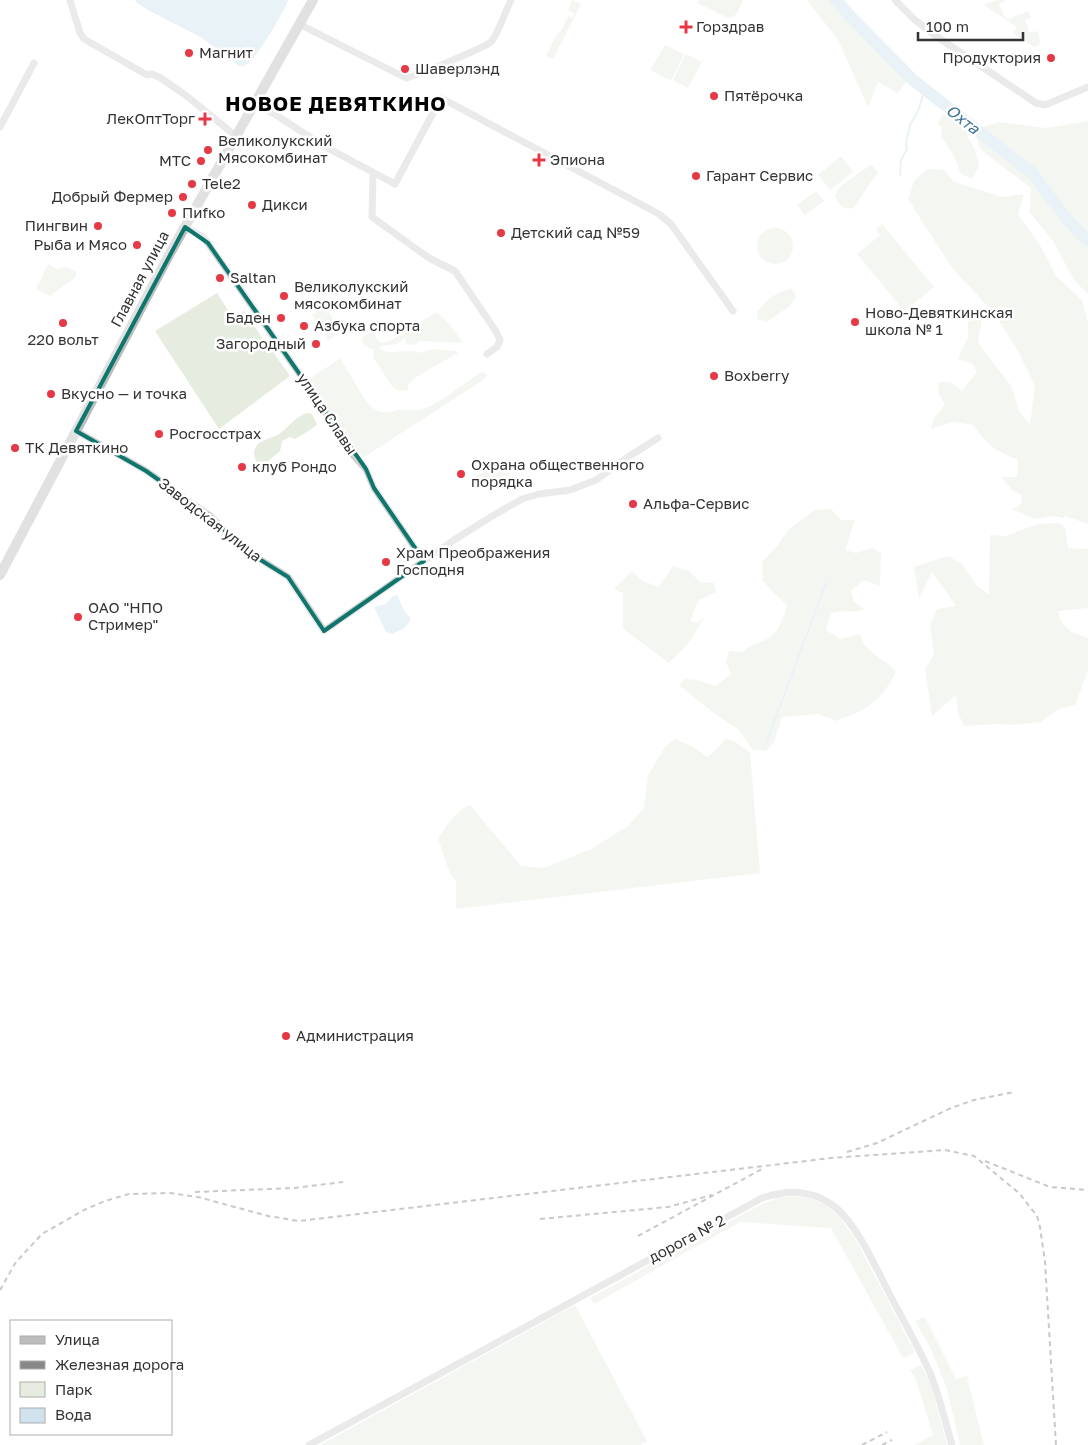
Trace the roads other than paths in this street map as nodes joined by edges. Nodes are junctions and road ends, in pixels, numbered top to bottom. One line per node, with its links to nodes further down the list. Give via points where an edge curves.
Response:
1 (70, 0): 10 (street, via 80,33 89,43 147,75 159,77)
2 (313, 0): 5 (main road, Главная улица)
3 (511, 0): 5 (street, via 490,43 406,78)
4 (895, 0): 7 (street, via 933,34 1036,103 1045,105)
5 (299, 24): 8 (main road, Главная улица)
6 (34, 63): 9 (street)
7 (1088, 87)
8 (255, 104): 10 (main road, Главная улица); 11 (street)
9 (0, 127)
10 (236, 136): 12 (main road, Главная улица)
11 (373, 173): 13 (street, via 395,184 441,98 659,214 671,224); 14 (street, via 372,218 457,274 500,340 497,347)
12 (185, 227): 15 (main road, Главная улица); 17 (street, улица Славы, via 208,243 353,455 366,469 374,488)
13 (733, 311)
14 (487, 354)
15 (76, 431): 17 (street, Заводская улица, via 153,475 210,516 246,551 288,577 324,631); 18 (main road, Главная улица)
16 (658, 438): 17 (street, via 596,480 570,490 522,499)
17 (424, 561)
18 (0, 576)
19 (309, 1445): 20 (street, дорога № 2, via 762,1198 791,1192 804,1192 833,1205 854,1229 922,1356 939,1398)
20 (952, 1445)

